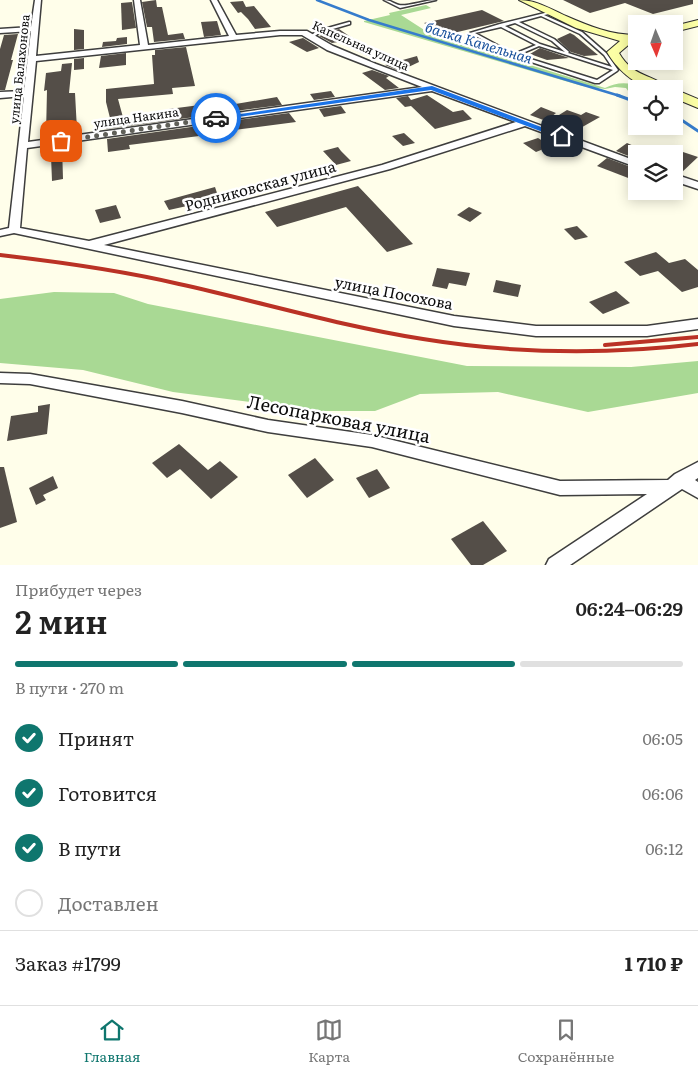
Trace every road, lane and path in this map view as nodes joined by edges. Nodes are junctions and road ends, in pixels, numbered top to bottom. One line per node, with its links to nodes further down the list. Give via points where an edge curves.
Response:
1 (38, 0): 16 (street, улица Балахонова)
2 (137, 0): 24 (street)
3 (214, 0): 20 (street)
4 (386, 0): 5 (lane, via 400,7)
5 (434, 0)
6 (524, 0): 7 (street)
7 (553, 12): 8 (lane); 11 (street)
8 (541, 15): 9 (lane); 14 (lane)
9 (516, 22): 13 (lane); 27 (lane, via 553,40)
10 (349, 23): 19 (lane)
11 (576, 23): 14 (lane); 17 (street)
12 (698, 23): 15 (street)
13 (501, 25): 23 (lane); 26 (lane, via 472,33)
14 (565, 26): 29 (lane, via 581,33)
15 (683, 27)
16 (35, 28): 18 (street); 28 (street, улица Балахонова)
17 (592, 30): 21 (street); 25 (street, via 604,37)
18 (0, 31)
19 (310, 37): 20 (street, Капельная улица, via 294,32); 31 (street, Капельная улица, via 372,66)
20 (234, 38): 24 (street, Капельная улица)
21 (628, 38)
22 (628, 42): 25 (street)
23 (539, 45): 26 (lane); 27 (lane)
24 (144, 47): 28 (street, Капельная улица)
25 (613, 52): 29 (street)
26 (514, 55): 29 (lane, via 597,82)
27 (570, 55): 29 (lane)
28 (32, 59): 32 (street, улица Балахонова)
29 (622, 70): 30 (street)
30 (644, 80)
31 (432, 88): 36 (street, Капельная улица); 37 (street, улица Накина)
32 (29, 92): 33 (street); 37 (street, улица Балахонова)
33 (0, 95)
34 (683, 97): 35 (street)
35 (698, 104)
36 (524, 122): 38 (street, Капельная улица); 43 (street, Родниковская улица, via 386,168)
37 (23, 146): 41 (street, улица Балахонова)
38 (628, 161)
39 (683, 180): 40 (street)
40 (698, 186)
41 (14, 230): 42 (street, Родниковская улица); 43 (street, Родниковская улица)
42 (0, 233)
43 (89, 245): 44 (street, улица Посохова, via 454,321 545,331 646,331)
44 (698, 324)
45 (0, 378): 47 (street, Лесопарковая улица, via 30,379 268,426 372,441 560,488)
46 (698, 469): 47 (street)
47 (675, 483): 48 (street); 49 (street)
48 (698, 491)
49 (555, 565)

